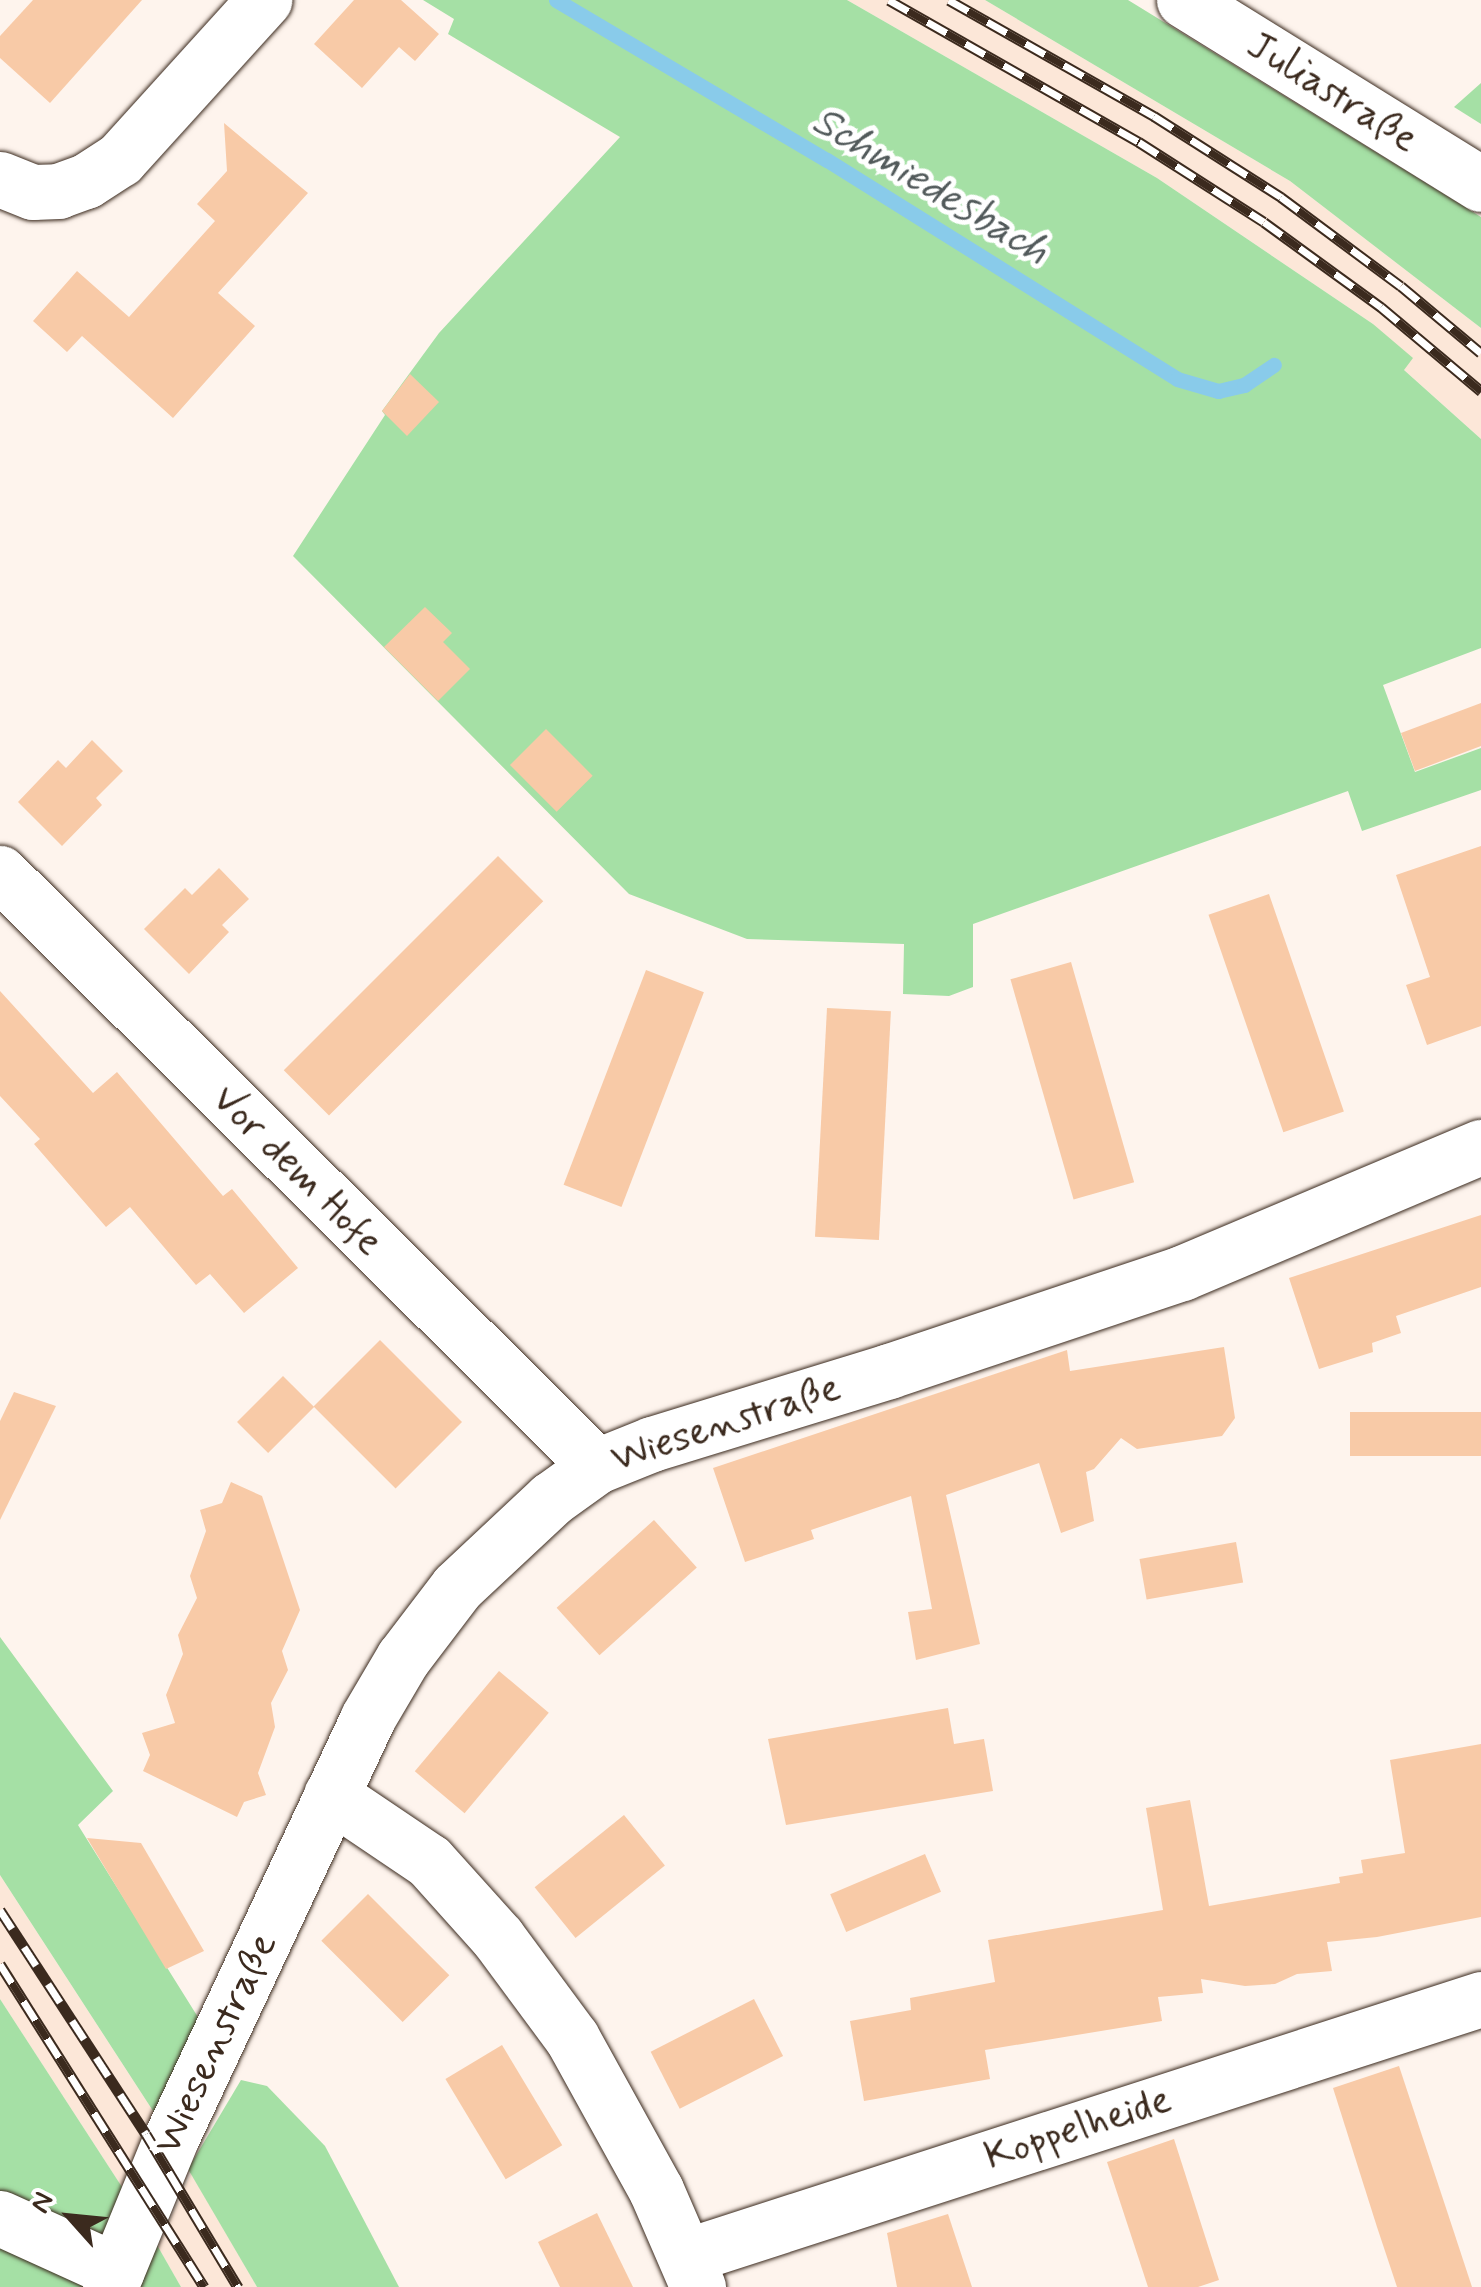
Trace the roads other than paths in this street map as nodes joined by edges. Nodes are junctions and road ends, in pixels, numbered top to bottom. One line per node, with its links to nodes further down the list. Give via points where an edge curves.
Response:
1 (264, 0): 3 (street, via 120,160 58,191 33,192)
2 (1184, 0): 4 (street, Juliastraße)
3 (0, 179)
4 (1481, 184)
5 (0, 873): 7 (street, Vor dem Hofe)
6 (1481, 1146): 7 (street, Wiesenstraße, via 1182,1273)
7 (597, 1466): 8 (street, Wiesenstraße, via 503,1540 457,1588 403,1658)
8 (331, 1794): 11 (street, Koppelheide, via 428,1861 498,1938 572,2038 656,2190); 12 (street, Wiesenstraße)
9 (1477, 2012): 11 (street, Koppelheide)
10 (0, 2218): 12 (street)
11 (692, 2272)
12 (113, 2279)

